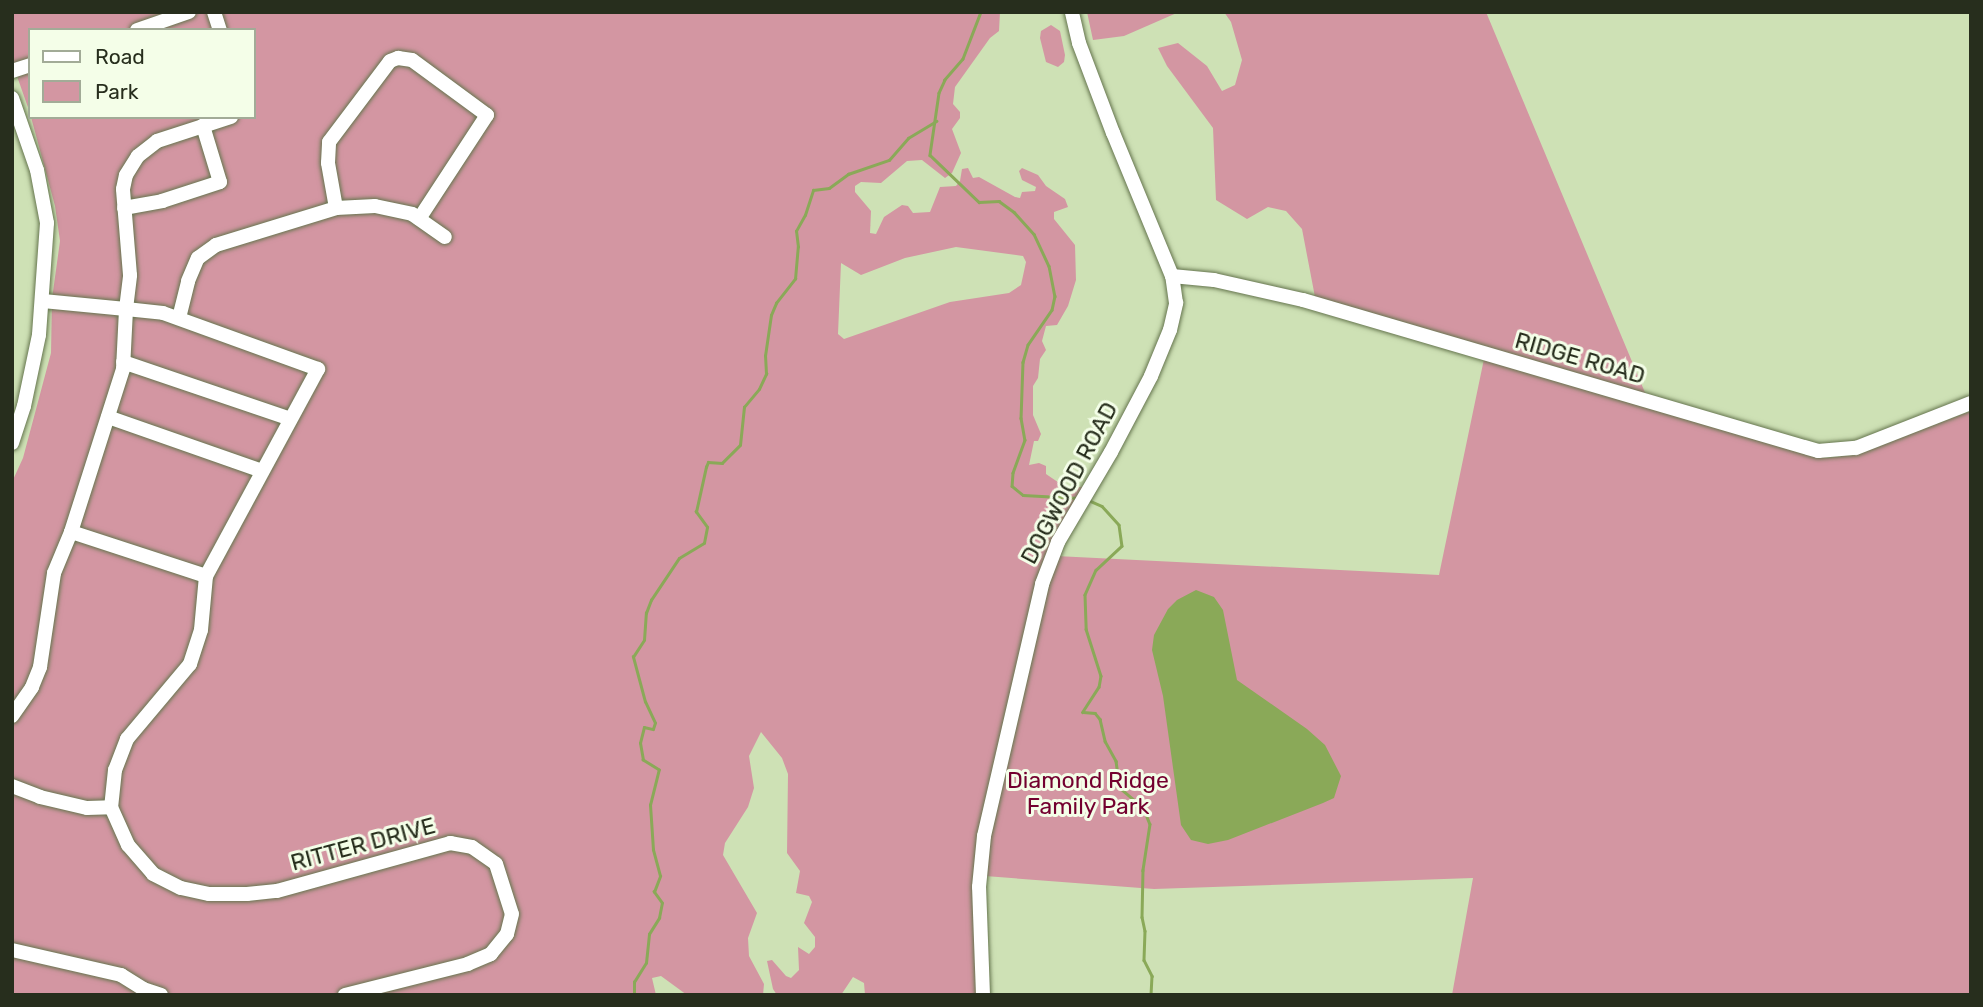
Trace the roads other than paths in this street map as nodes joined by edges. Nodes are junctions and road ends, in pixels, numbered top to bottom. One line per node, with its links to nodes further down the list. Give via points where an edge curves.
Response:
1 (190, 12): 3 (street)
2 (1072, 12): 11 (street, DOGWOOD ROAD, via 1108,121)
3 (143, 28)
4 (12, 98): 12 (street, via 44,196)
5 (225, 119): 6 (street)
6 (204, 126): 7 (street, via 157,141 138,156 126,175); 7 (street, via 220,182)
7 (124, 208): 13 (street, via 130,275)
8 (336, 208): 9 (street, via 375,206); 9 (street, via 329,142 390,61 398,58 412,60 487,116); 14 (street, via 216,245 198,258)
9 (419, 219): 10 (street)
10 (445, 237)
11 (1172, 276): 16 (street, RIDGE ROAD, via 1214,279 1303,300 1818,451 1856,448); 29 (street, DOGWOOD ROAD, via 1176,303 1170,330 1141,395 1058,542 1045,576 990,799 979,887)
12 (43, 301): 13 (street); 19 (street, via 33,369)
13 (126, 309): 14 (street); 15 (street)
14 (178, 318): 18 (street, via 317,369)
15 (123, 362): 17 (street); 18 (street)
16 (1971, 403)
17 (108, 417): 20 (street); 21 (street)
18 (290, 419): 20 (street)
19 (12, 443)
20 (262, 471): 22 (street)
21 (71, 532): 22 (street); 23 (street, via 54,573 40,667)
22 (206, 576): 25 (street, via 201,630 190,664 127,739 115,770)
23 (12, 716)
24 (12, 786): 25 (street, via 86,808)
25 (111, 807): 28 (street, RITTER DRIVE, via 128,845 153,874 181,888 209,894 277,891 450,843 472,846 496,864 512,914 507,934 491,954)
26 (12, 950): 27 (street, via 121,975)
27 (161, 995)
28 (345, 995)
29 (983, 995)

